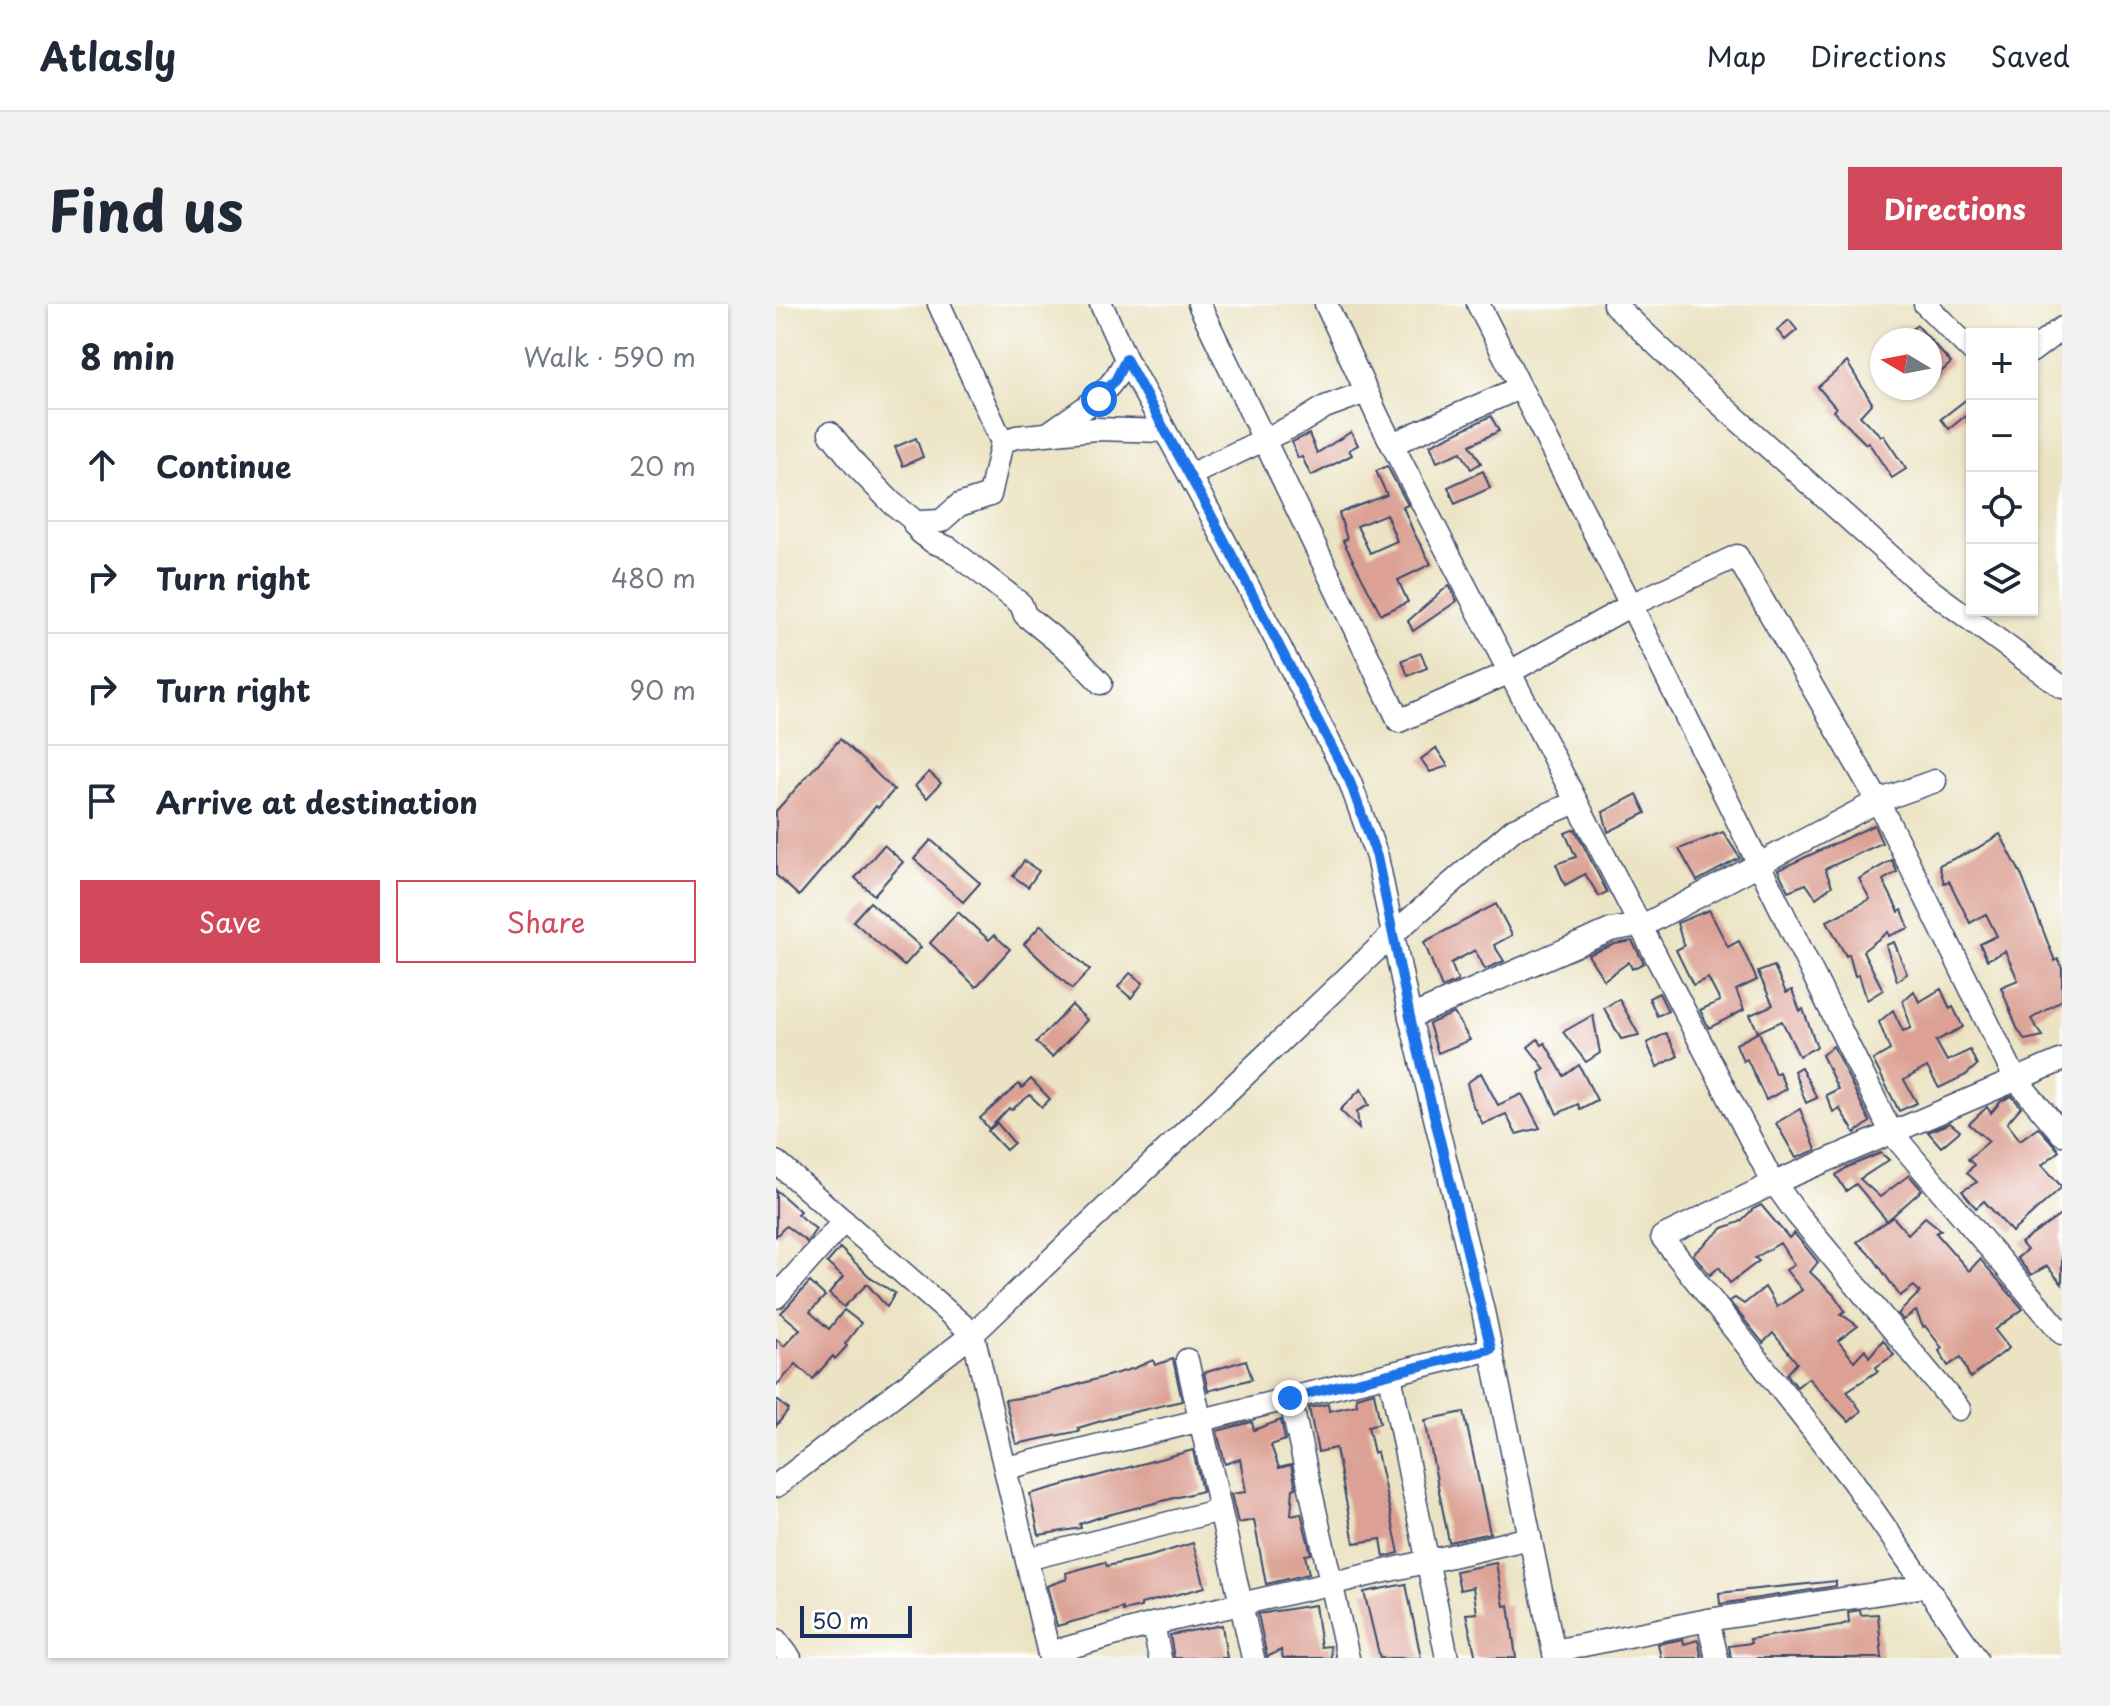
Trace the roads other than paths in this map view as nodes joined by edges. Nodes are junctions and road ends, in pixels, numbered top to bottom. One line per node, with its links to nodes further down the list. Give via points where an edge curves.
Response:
1 (939, 304): 18 (street)
2 (1101, 304): 11 (street)
3 (1199, 304): 17 (street)
4 (1326, 304): 13 (street)
5 (1478, 304): 12 (street)
6 (1614, 304): 25 (street, via 1918,581)
7 (1925, 304): 9 (street)
8 (2062, 328): 10 (street)
9 (1966, 345)
10 (2038, 346)
11 (1126, 359): 14 (street); 16 (street, via 1099,399)
12 (1519, 388): 19 (street); 22 (street)
13 (1366, 392): 17 (street); 19 (street)
14 (1165, 431): 16 (street, via 1095,429); 20 (street)
15 (830, 433): 21 (street)
16 (1045, 436): 18 (street)
17 (1264, 440): 20 (street); 23 (street, via 1399,721)
18 (1002, 442): 21 (street, via 990,495 959,505 941,521)
19 (1392, 444): 23 (street)
20 (1190, 475): 31 (street, via 1350,782 1377,857)
21 (915, 526): 24 (street, via 1021,604 1025,615)
22 (1631, 605): 23 (street); 27 (street, via 1737,556); 29 (street)
23 (1510, 672): 28 (street)
24 (1101, 683)
25 (2062, 687)
26 (1935, 781): 27 (street)
27 (1878, 801): 29 (street); 34 (street)
28 (1576, 802): 30 (street); 31 (street, via 1514,829)
29 (1758, 865): 30 (street); 35 (street)
30 (1638, 926): 32 (street, via 1611,930); 38 (street)
31 (1394, 933): 32 (street); 42 (street)
32 (1410, 1017): 43 (street)
33 (2062, 1060): 34 (street)
34 (2015, 1078): 35 (street); 36 (street)
35 (1891, 1132): 38 (street); 41 (street)
36 (2062, 1134)
37 (776, 1162): 39 (street)
38 (1774, 1183): 47 (street); 56 (street, via 1662,1237 1852,1480)
39 (844, 1221): 40 (street); 42 (street)
40 (776, 1297)
41 (2062, 1333)
42 (973, 1334): 49 (street); 50 (street)
43 (1491, 1349): 45 (street); 52 (street)
44 (1187, 1360): 48 (street)
45 (1390, 1375): 46 (street); 54 (street)
46 (1290, 1398): 48 (street); 55 (street)
47 (1959, 1409)
48 (1200, 1420): 49 (street); 51 (street)
49 (1006, 1468): 53 (street)
50 (776, 1486)
51 (1220, 1510): 53 (street); 57 (street)
52 (1530, 1538): 54 (street); 62 (street)
53 (1027, 1559): 61 (street)
54 (1429, 1561): 55 (street); 67 (street)
55 (1331, 1582): 57 (street); 66 (street)
56 (1926, 1586): 58 (street); 69 (street)
57 (1241, 1604): 59 (street); 65 (street)
58 (1708, 1620): 62 (street); 68 (street)
59 (1153, 1624): 61 (street); 64 (street)
60 (776, 1640): 63 (street)
61 (1050, 1655)
62 (1554, 1655)
63 (790, 1658)
64 (1160, 1658)
65 (1253, 1658)
66 (1348, 1658)
67 (1447, 1658)
68 (1717, 1658)
69 (1976, 1658)

